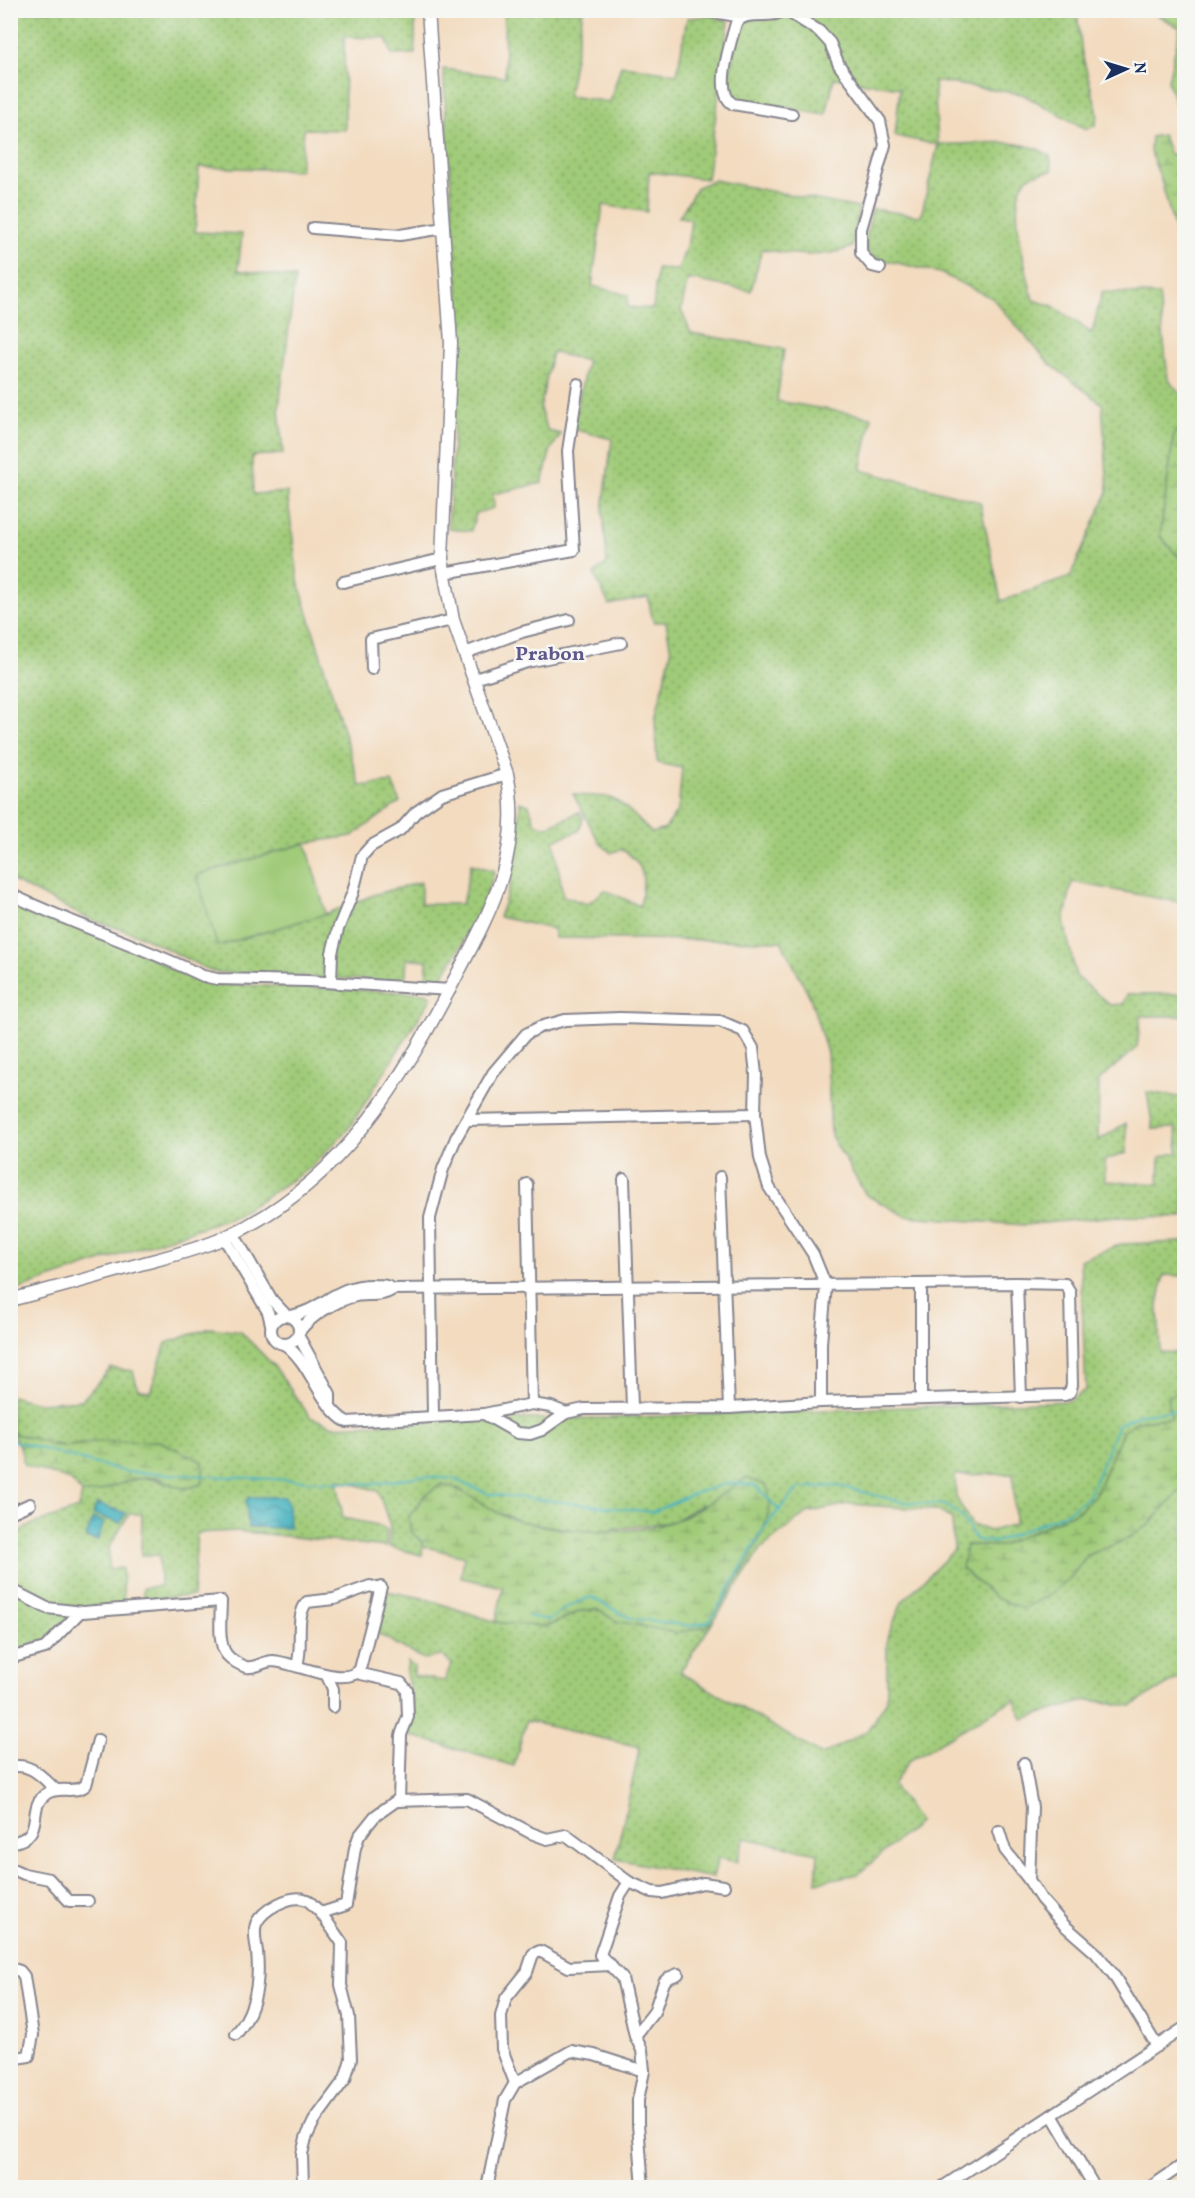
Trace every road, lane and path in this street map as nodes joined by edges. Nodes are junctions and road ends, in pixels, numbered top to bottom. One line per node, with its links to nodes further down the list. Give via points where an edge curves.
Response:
1 (428, 10): 7 (street)
2 (701, 10): 4 (street)
3 (785, 10): 4 (street, via 775,15); 8 (street, via 825,37 839,64 880,121 885,145 861,230 861,254 872,266)
4 (743, 17): 5 (street, via 736,23 726,60 726,98 733,104)
5 (792, 114)
6 (313, 228): 7 (street, via 400,235)
7 (444, 228): 10 (street, via 451,343)
8 (880, 268)
9 (578, 384): 11 (street, via 567,451 574,550)
10 (442, 559): 11 (street); 12 (street)
11 (444, 573): 13 (street)
12 (343, 582)
13 (453, 620): 16 (street); 17 (street, via 371,639)
14 (569, 620): 16 (street)
15 (621, 643): 18 (street, via 527,662)
16 (465, 653): 18 (street)
17 (372, 669)
18 (475, 679): 19 (street)
19 (507, 774): 21 (street, via 442,794 362,856 332,953); 22 (street, via 513,815 508,858 481,930)
20 (10, 894): 21 (street, via 203,976)
21 (331, 982): 22 (street)
22 (450, 990): 28 (street, via 356,1140 295,1195)
23 (755, 1114): 24 (street); 24 (street, via 753,1048 743,1031 720,1021 620,1018 565,1020 526,1034 493,1073); 33 (street, via 760,1158 769,1187 813,1254)
24 (466, 1120): 35 (street, via 443,1169 430,1218)
25 (720, 1177): 32 (street)
26 (624, 1179): 31 (street)
27 (527, 1184): 34 (street)
28 (228, 1235): 36 (street); 38 (street, via 272,1300); 39 (street)
29 (1017, 1283): 30 (street); 42 (street); 42 (street, via 1065,1284 1071,1296 1070,1392)
30 (921, 1285): 33 (street); 43 (street)
31 (628, 1286): 32 (street); 34 (street); 47 (street)
32 (723, 1286): 33 (street); 48 (street)
33 (826, 1286): 44 (street, via 820,1343)
34 (528, 1287): 35 (street); 46 (street)
35 (432, 1288): 37 (street, via 393,1289); 51 (street)
36 (10, 1300)
37 (332, 1300): 38 (street); 40 (street)
38 (288, 1316): 39 (street, via 277,1318); 40 (street, via 297,1322)
39 (272, 1324): 41 (street, via 273,1337)
40 (298, 1333): 41 (street, via 292,1342); 45 (street, via 330,1394)
41 (284, 1344): 45 (street)
42 (1021, 1397): 43 (street)
43 (921, 1398): 44 (street)
44 (821, 1402): 48 (street)
45 (330, 1403): 51 (street, via 347,1422)
46 (532, 1404): 49 (street); 50 (street)
47 (632, 1407): 48 (street); 49 (street)
48 (729, 1408)
49 (566, 1413): 50 (street, via 530,1434 509,1430)
50 (484, 1414): 51 (street)
51 (433, 1416)
52 (30, 1504): 53 (street)
53 (10, 1513)
54 (10, 1589): 55 (street, via 47,1608)
55 (80, 1612): 56 (street, via 45,1648); 57 (street, via 221,1601 222,1647 226,1655 248,1667 273,1661)
56 (10, 1658)
57 (297, 1665): 58 (street, via 301,1610 307,1602 334,1599 370,1586 381,1588); 59 (street)
58 (357, 1673): 59 (street); 65 (street, via 401,1683 407,1690)
59 (327, 1676): 60 (street, via 333,1689)
60 (333, 1707)
61 (98, 1740): 64 (street, via 86,1785 78,1790)
62 (1024, 1763): 69 (street, via 1032,1807)
63 (10, 1767): 64 (street, via 34,1769)
64 (56, 1790): 67 (street, via 40,1800 27,1839)
65 (399, 1801): 70 (street, via 467,1799 547,1839 566,1835); 73 (street, via 384,1807 364,1826 355,1848 346,1905)
66 (999, 1832): 69 (street, via 1005,1850)
67 (10, 1843)
68 (10, 1868): 72 (street, via 49,1879 69,1901)
69 (1029, 1880): 80 (street, via 1041,1899 1113,1974)
70 (629, 1882): 71 (street, via 662,1893 703,1882); 74 (street, via 600,1950 602,1959)
71 (724, 1886)
72 (88, 1901)
73 (321, 1913): 78 (street, via 300,1899 279,1904 261,1916 255,1933 256,1992 246,2022); 86 (street, via 342,1943 341,1985 349,2016 351,2059 345,2079 306,2138 302,2154)
74 (611, 1965): 79 (street, via 622,1978); 83 (street, via 569,1967 540,1952 533,1954 527,1972 506,1998 501,2016 500,2039)
75 (10, 1968): 81 (street, via 24,1976 33,2035 29,2056)
76 (678, 1974): 79 (street, via 664,1982 654,2012)
77 (1185, 2028): 80 (street)
78 (236, 2034)
79 (635, 2036): 82 (street, via 642,2050)
80 (1156, 2046): 84 (street)
81 (10, 2060)
82 (644, 2071): 83 (street, via 571,2051); 88 (street, via 638,2100)
83 (515, 2083): 87 (street, via 505,2100)
84 (1053, 2115): 89 (street); 90 (street)
85 (1185, 2164): 91 (street)
86 (303, 2187)
87 (487, 2187)
88 (643, 2187)
89 (940, 2187)
90 (1095, 2187)
91 (1149, 2187)

